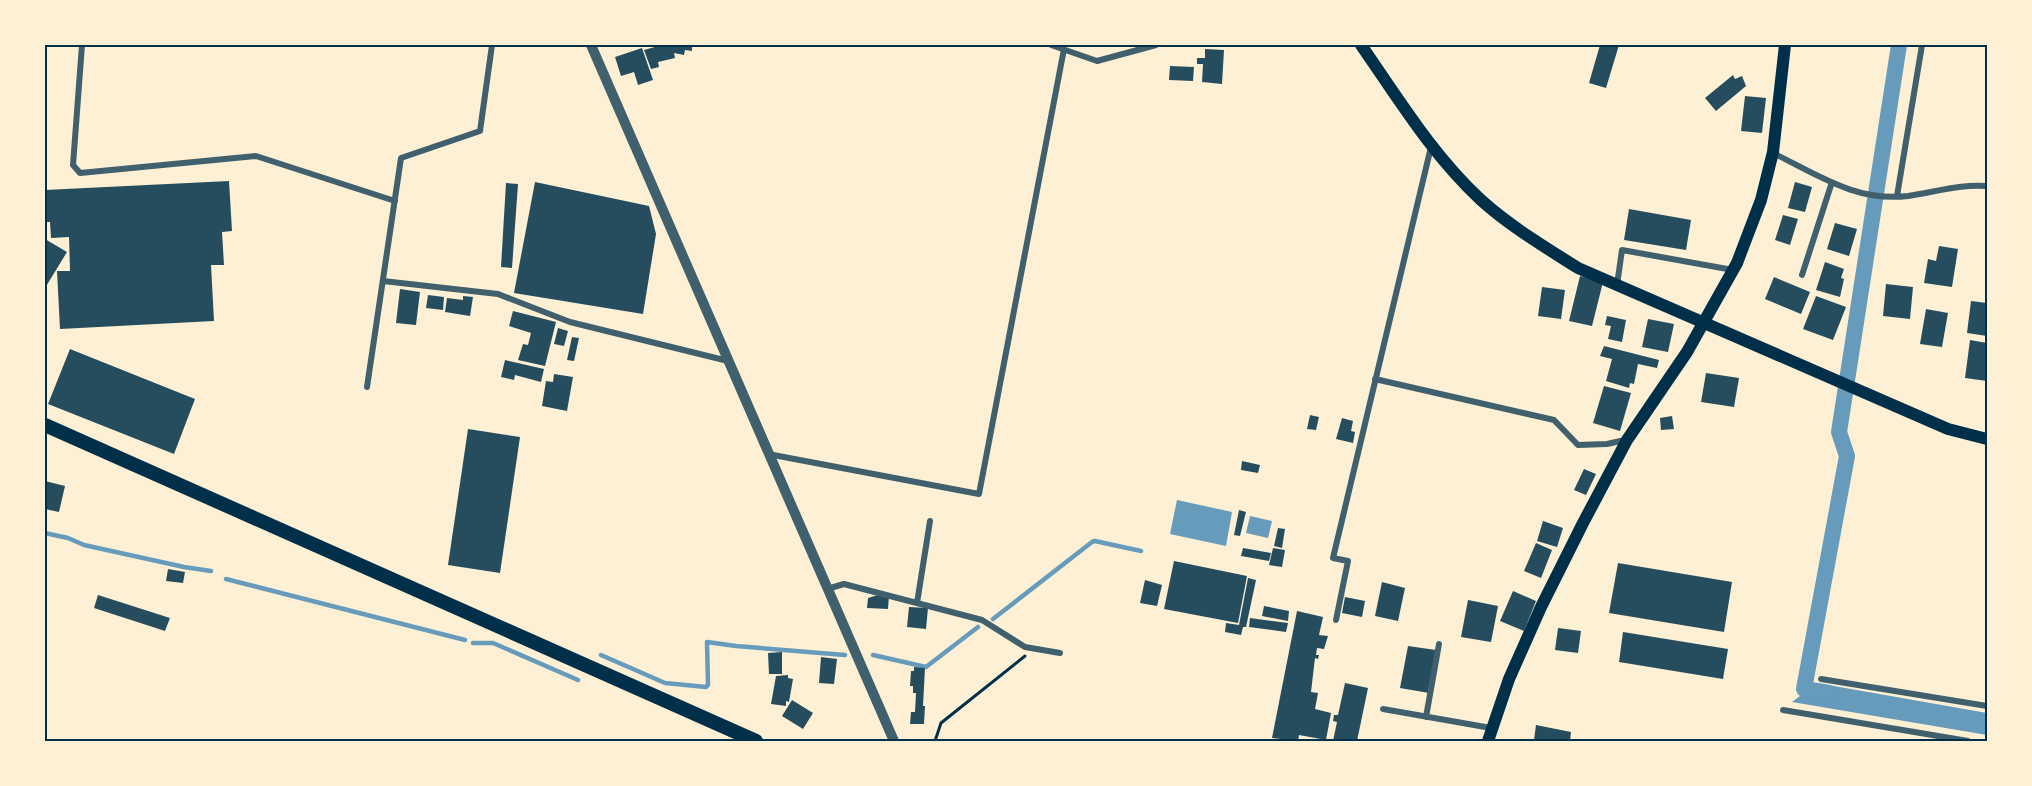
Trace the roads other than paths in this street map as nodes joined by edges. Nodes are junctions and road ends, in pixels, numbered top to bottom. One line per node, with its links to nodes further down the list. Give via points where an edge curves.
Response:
1 (82, 45): 15 (street, via 74,165 80,173 256,156)
2 (492, 45): 15 (street, via 480,131 401,158)
3 (591, 45): 21 (street)
4 (1051, 45): 9 (street)
5 (1156, 45): 9 (street, via 1097,61)
6 (1361, 45): 10 (main road)
7 (1785, 45): 11 (main road)
8 (1922, 45): 14 (street)
9 (1064, 49): 27 (street, via 979,494)
10 (1431, 144): 19 (main road, via 1461,180 1503,218 1578,268); 22 (street)
11 (1773, 152): 12 (street); 16 (main road, via 1761,200)
12 (1832, 182): 14 (street, via 1847,190); 17 (street)
13 (1987, 186): 14 (street)
14 (1897, 196)
15 (395, 201): 18 (street)
16 (1734, 270): 19 (street, via 1622,250); 20 (main road)
17 (1802, 275)
18 (383, 281): 21 (street, via 498,294 570,322); 23 (street)
19 (1617, 285): 20 (main road)
20 (1704, 324): 25 (main road, via 1948,429); 26 (main road)
21 (728, 361): 27 (street)
22 (1375, 379): 26 (street, via 1554,420 1578,445); 31 (street, via 1334,558 1348,561)
23 (367, 387)
24 (45, 425): 40 (highway)
25 (1987, 439)
26 (1627, 440): 39 (main road, via 1541,607)
27 (768, 454): 29 (street)
28 (930, 520): 30 (street)
29 (827, 589): 30 (street, via 843,584); 41 (street)
30 (917, 603): 33 (street, via 982,620 1025,646)
31 (1336, 620)
32 (1439, 644): 38 (street)
33 (1060, 653)
34 (1821, 679): 35 (street)
35 (1987, 706)
36 (1383, 709): 38 (street)
37 (1783, 710): 42 (street)
38 (1426, 717): 39 (street)
39 (1490, 735)
40 (756, 741)
41 (894, 741)
42 (1968, 741)

